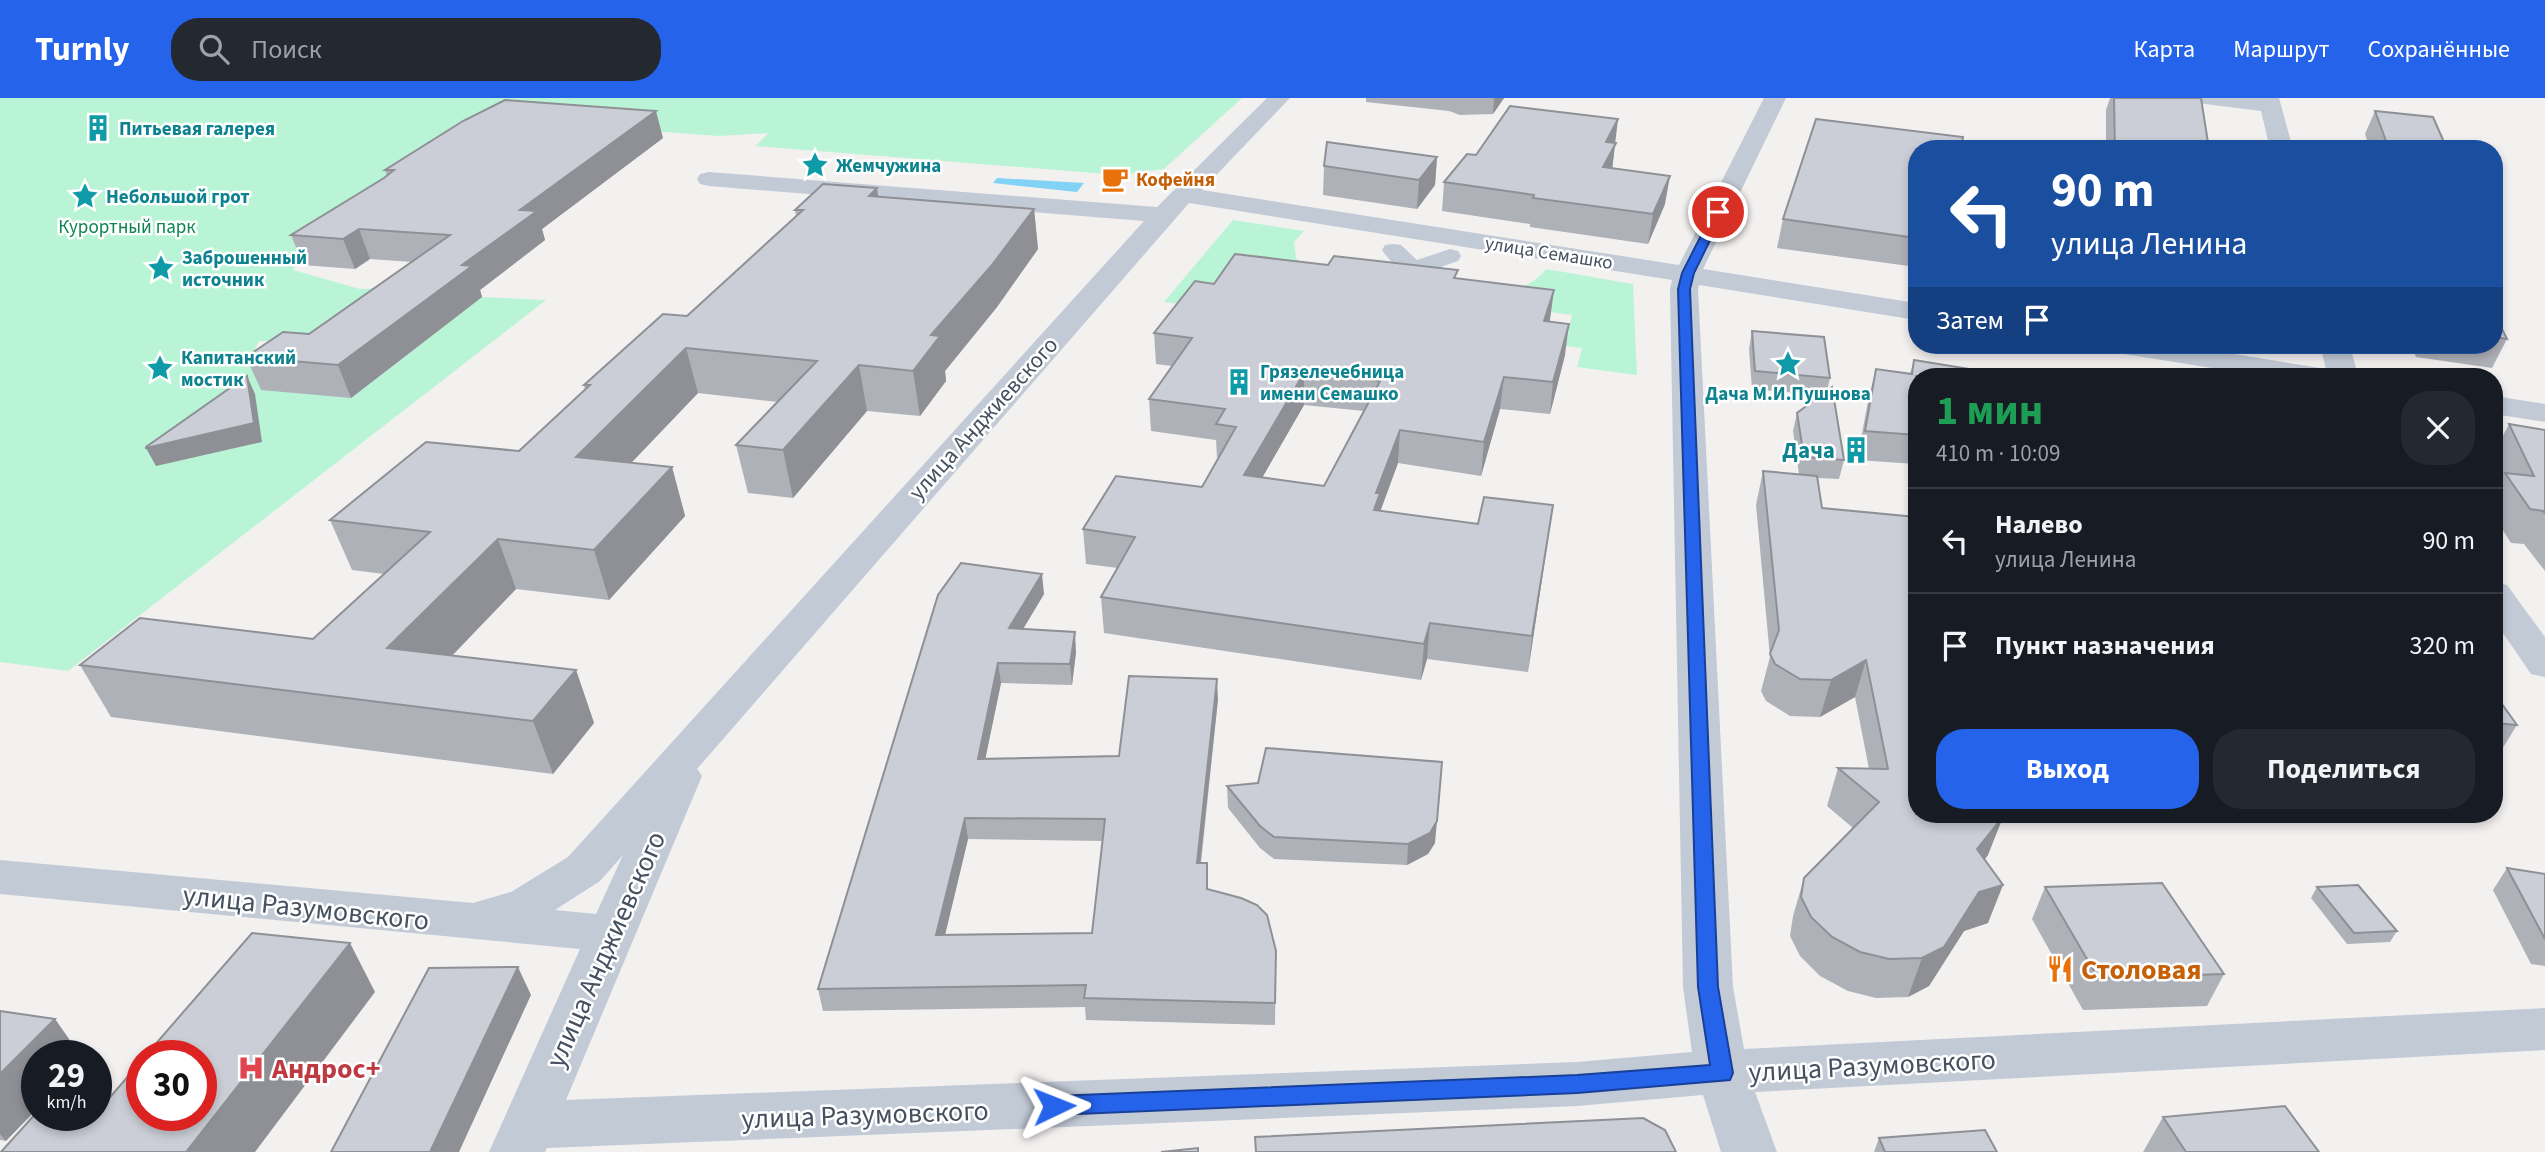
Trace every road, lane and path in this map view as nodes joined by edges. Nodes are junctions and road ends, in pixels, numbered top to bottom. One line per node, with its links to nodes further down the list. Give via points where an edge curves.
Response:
1 (1279, 98): 7 (street, улица Анджиевского)
2 (1775, 98): 10 (street)
3 (2205, 98): 4 (street)
4 (2269, 102): 5 (street)
5 (2280, 140)
6 (709, 179): 7 (street, улица Семашко)
7 (1172, 204): 10 (street, улица Семашко); 18 (street, улица Анджиевского)
8 (1393, 250): 9 (street, via 1413,269)
9 (1450, 256)
10 (1688, 273): 11 (street, улица Семашко); 23 (street, via 1684,289 1708,987)
11 (1908, 310)
12 (2180, 354): 13 (street)
13 (2267, 368)
14 (2503, 407): 15 (street)
15 (2545, 414)
16 (2503, 606): 17 (street)
17 (2545, 665)
18 (694, 745): 20 (street, улица Анджиевского, via 584,869 527,905); 21 (street, улица Анджиевского)
19 (0, 877): 20 (street, улица Разумовского)
20 (470, 922): 21 (street, улица Разумовского)
21 (613, 934): 24 (street, улица Анджиевского)
22 (2545, 1029): 23 (street, улица Разумовского)
23 (1722, 1073): 24 (street, улица Разумовского); 25 (street)
24 (522, 1139)
25 (1749, 1152)

